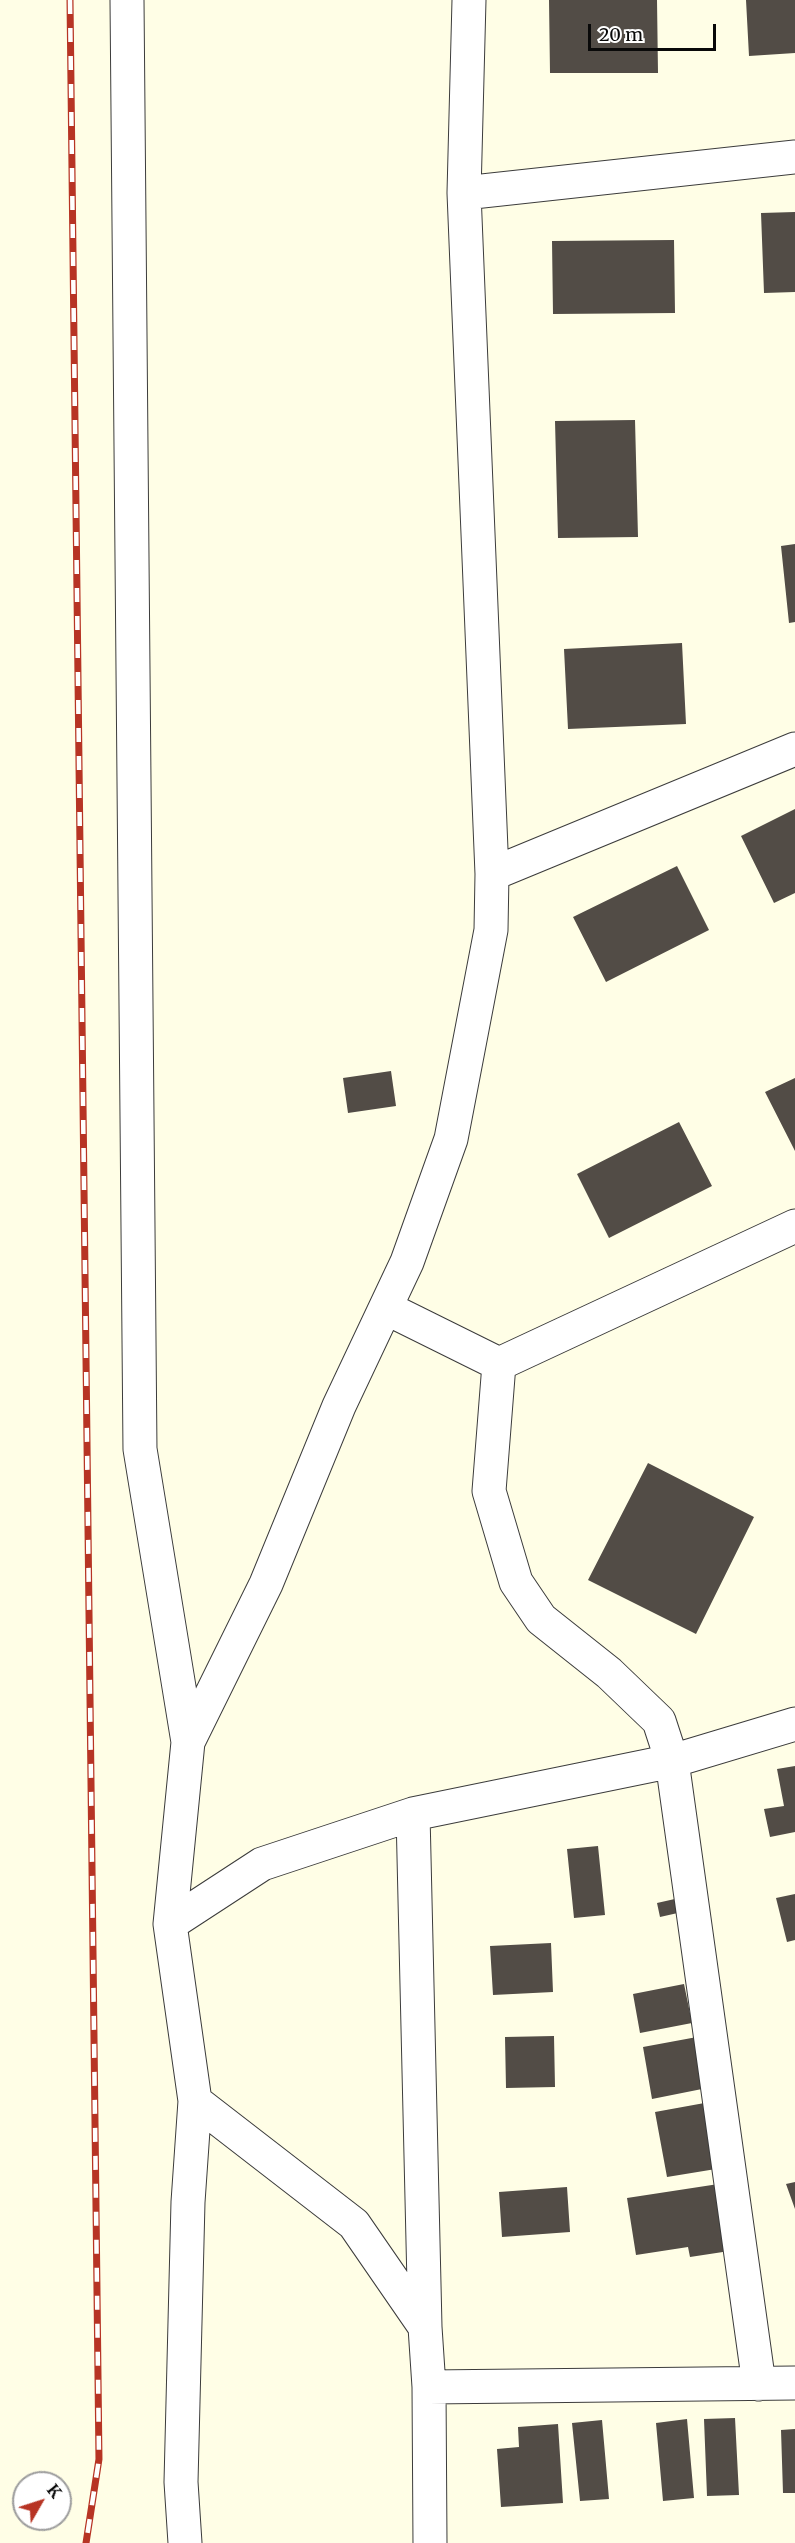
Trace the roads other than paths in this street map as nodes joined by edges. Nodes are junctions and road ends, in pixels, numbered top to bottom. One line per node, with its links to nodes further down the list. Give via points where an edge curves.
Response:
1 (128, 0): 11 (street, via 140,1449)
2 (469, 0): 4 (street)
3 (795, 156): 4 (street)
4 (464, 193): 6 (street)
5 (795, 749): 6 (street)
6 (492, 874): 8 (street, via 491,930 451,1139 407,1262)
7 (795, 1226): 9 (street)
8 (386, 1308): 9 (street); 11 (street, via 339,1407 266,1584)
9 (499, 1364): 12 (street, via 489,1491 516,1582 541,1619 609,1673 659,1721)
10 (795, 1725): 12 (street)
11 (188, 1742): 14 (street)
12 (672, 1761): 13 (street); 18 (street)
13 (413, 1814): 14 (street, via 262,1864); 16 (street)
14 (170, 1924): 15 (street)
15 (195, 2101): 16 (street, via 354,2224); 20 (street, via 188,2202 181,2482)
16 (425, 2327): 19 (street)
17 (795, 2383): 18 (street)
18 (759, 2385): 19 (street)
19 (429, 2387): 21 (street)
20 (184, 2543)
21 (430, 2543)

